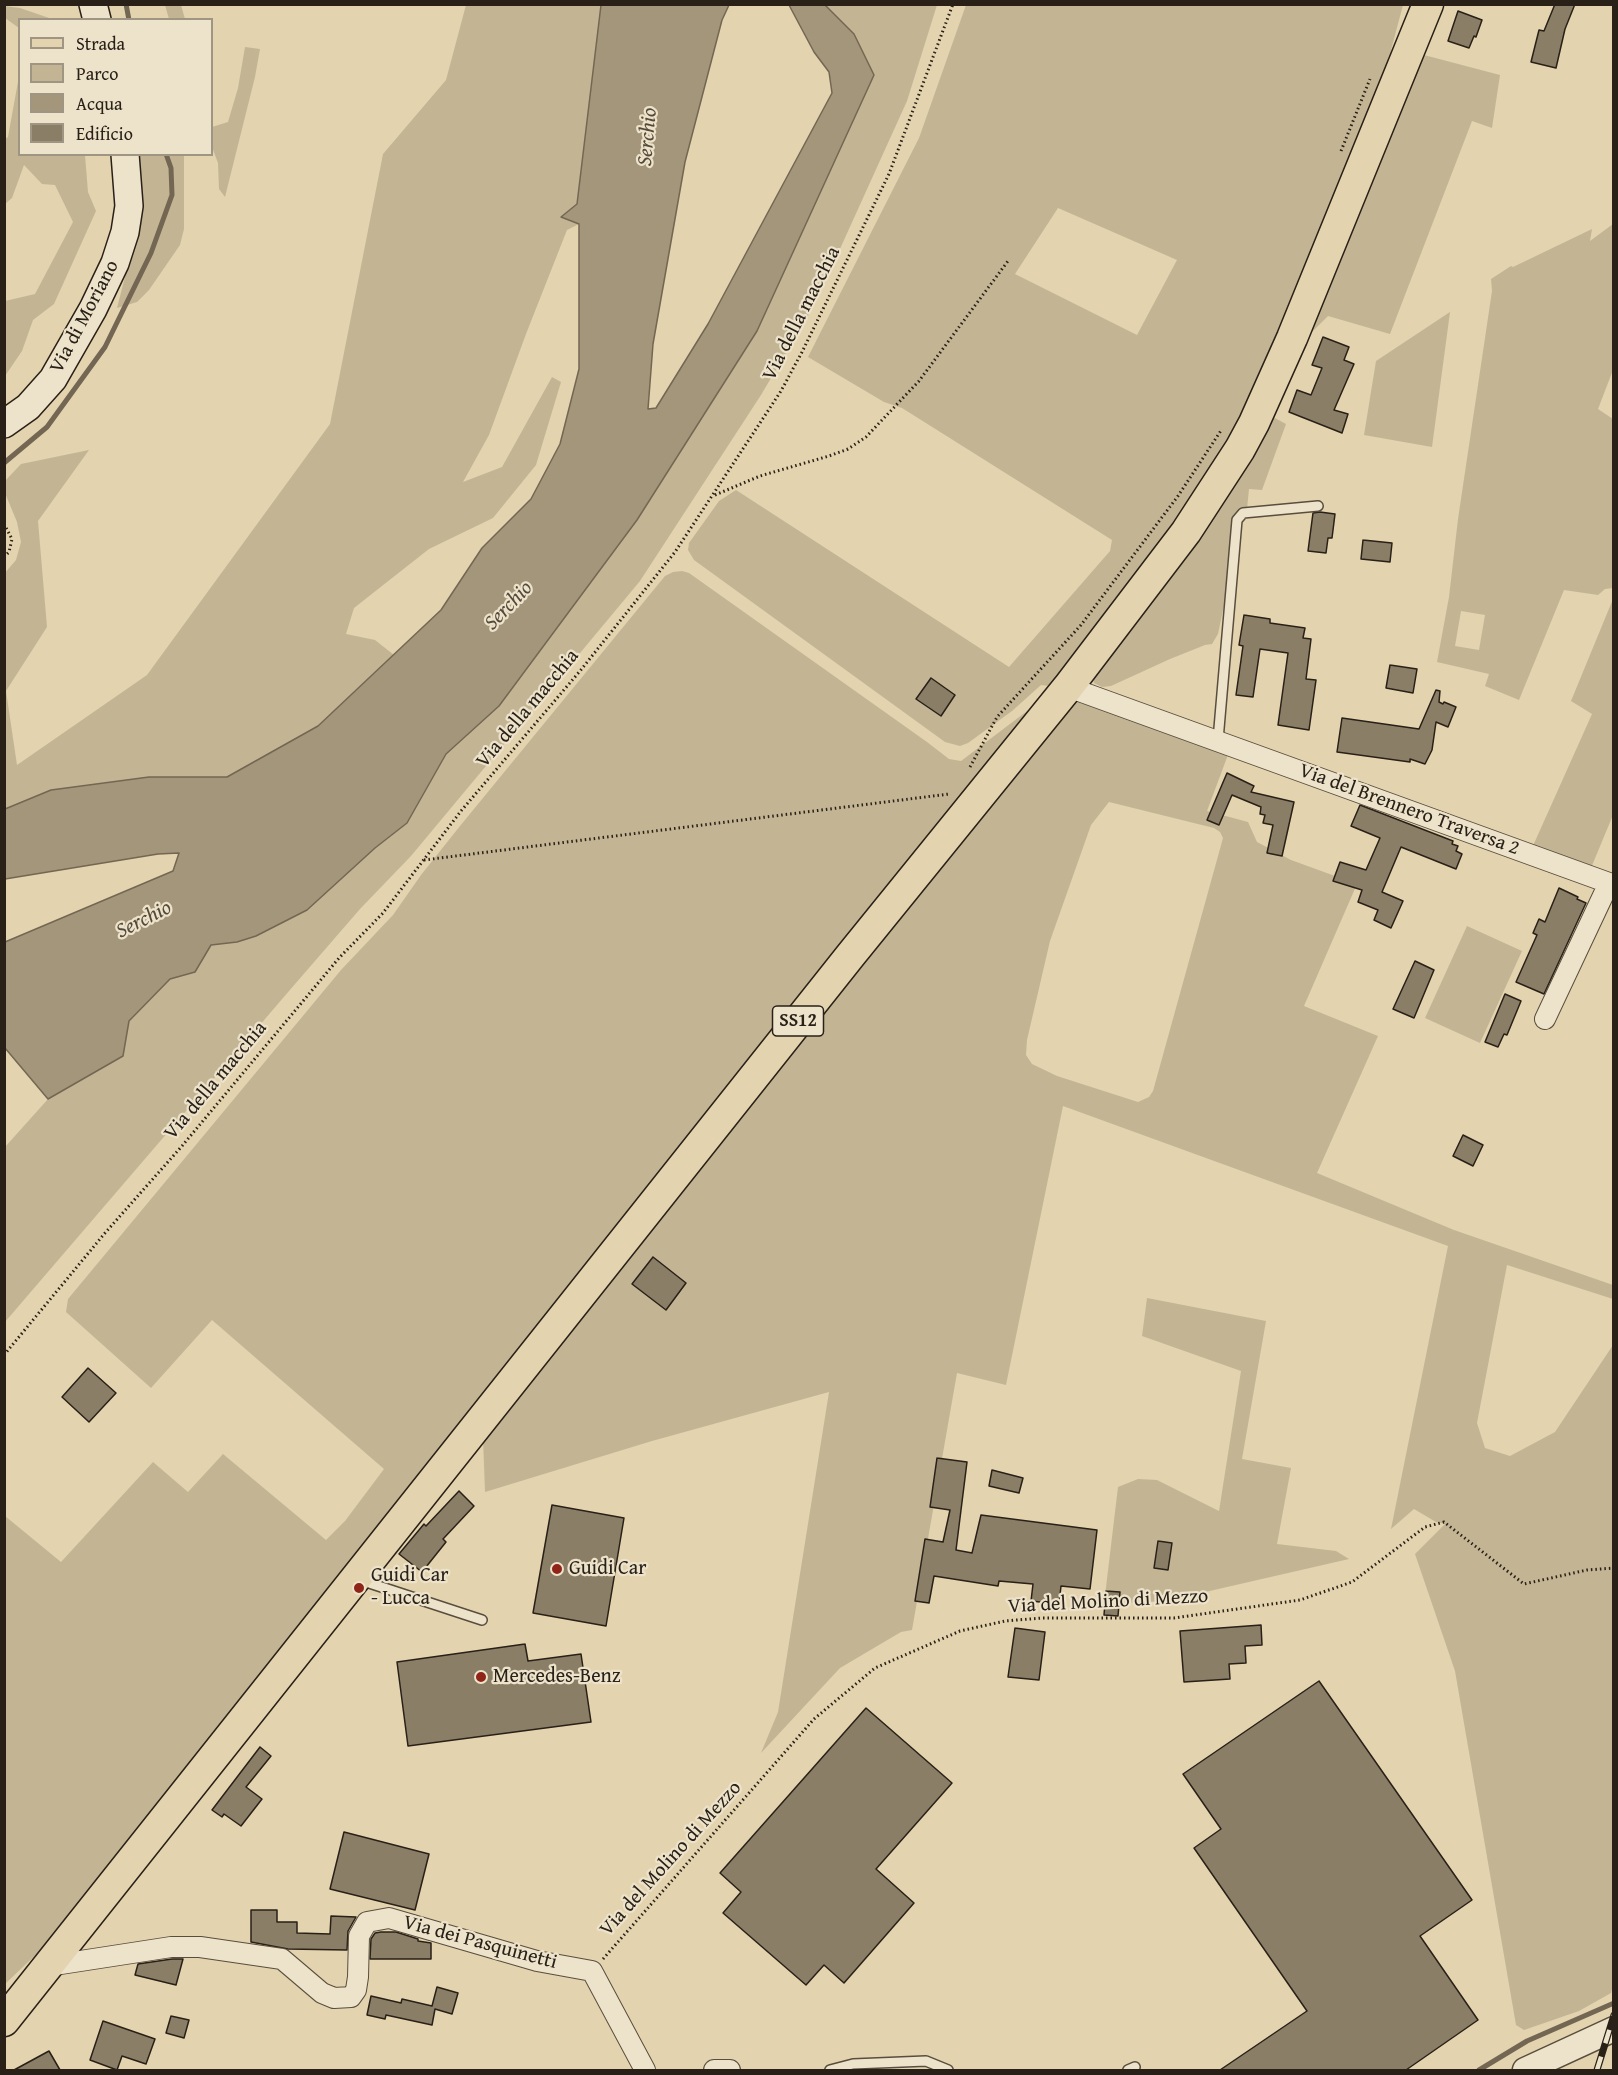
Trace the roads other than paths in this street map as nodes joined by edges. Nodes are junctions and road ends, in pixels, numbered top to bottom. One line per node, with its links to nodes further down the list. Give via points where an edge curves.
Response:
1 (1428, 4): 5 (main road, SS12, via 1254,423 1186,532)
2 (125, 156): 3 (main road, Via di Moriano, via 129,206 115,263 53,379 28,407)
3 (4, 424)
4 (1318, 506): 6 (lane, via 1243,513 1237,520)
5 (1068, 687): 6 (street, Via del Brennero Traversa 2); 8 (main road, SS12)
6 (1218, 740): 7 (street, Via del Brennero Traversa 2, via 1609,883)
7 (1545, 1019)
8 (355, 1579): 9 (lane); 10 (main road, SS12)
9 (482, 1620)
10 (40, 1975): 11 (street, via 23,1978); 12 (main road, SS12); 14 (street, Via dei Pasquinetti, via 171,1947 200,1947 282,1959 322,1993 334,1998 351,1997 358,1977 359,1936 367,1922 389,1918 537,1961 592,1971)
11 (4, 1996)
12 (4, 2021)
13 (1614, 2029): 19 (street)
14 (645, 2070)
15 (714, 2070): 16 (street)
16 (730, 2070)
17 (830, 2070): 18 (lane, via 853,2064 926,2061)
18 (948, 2070)
19 (1524, 2070)

